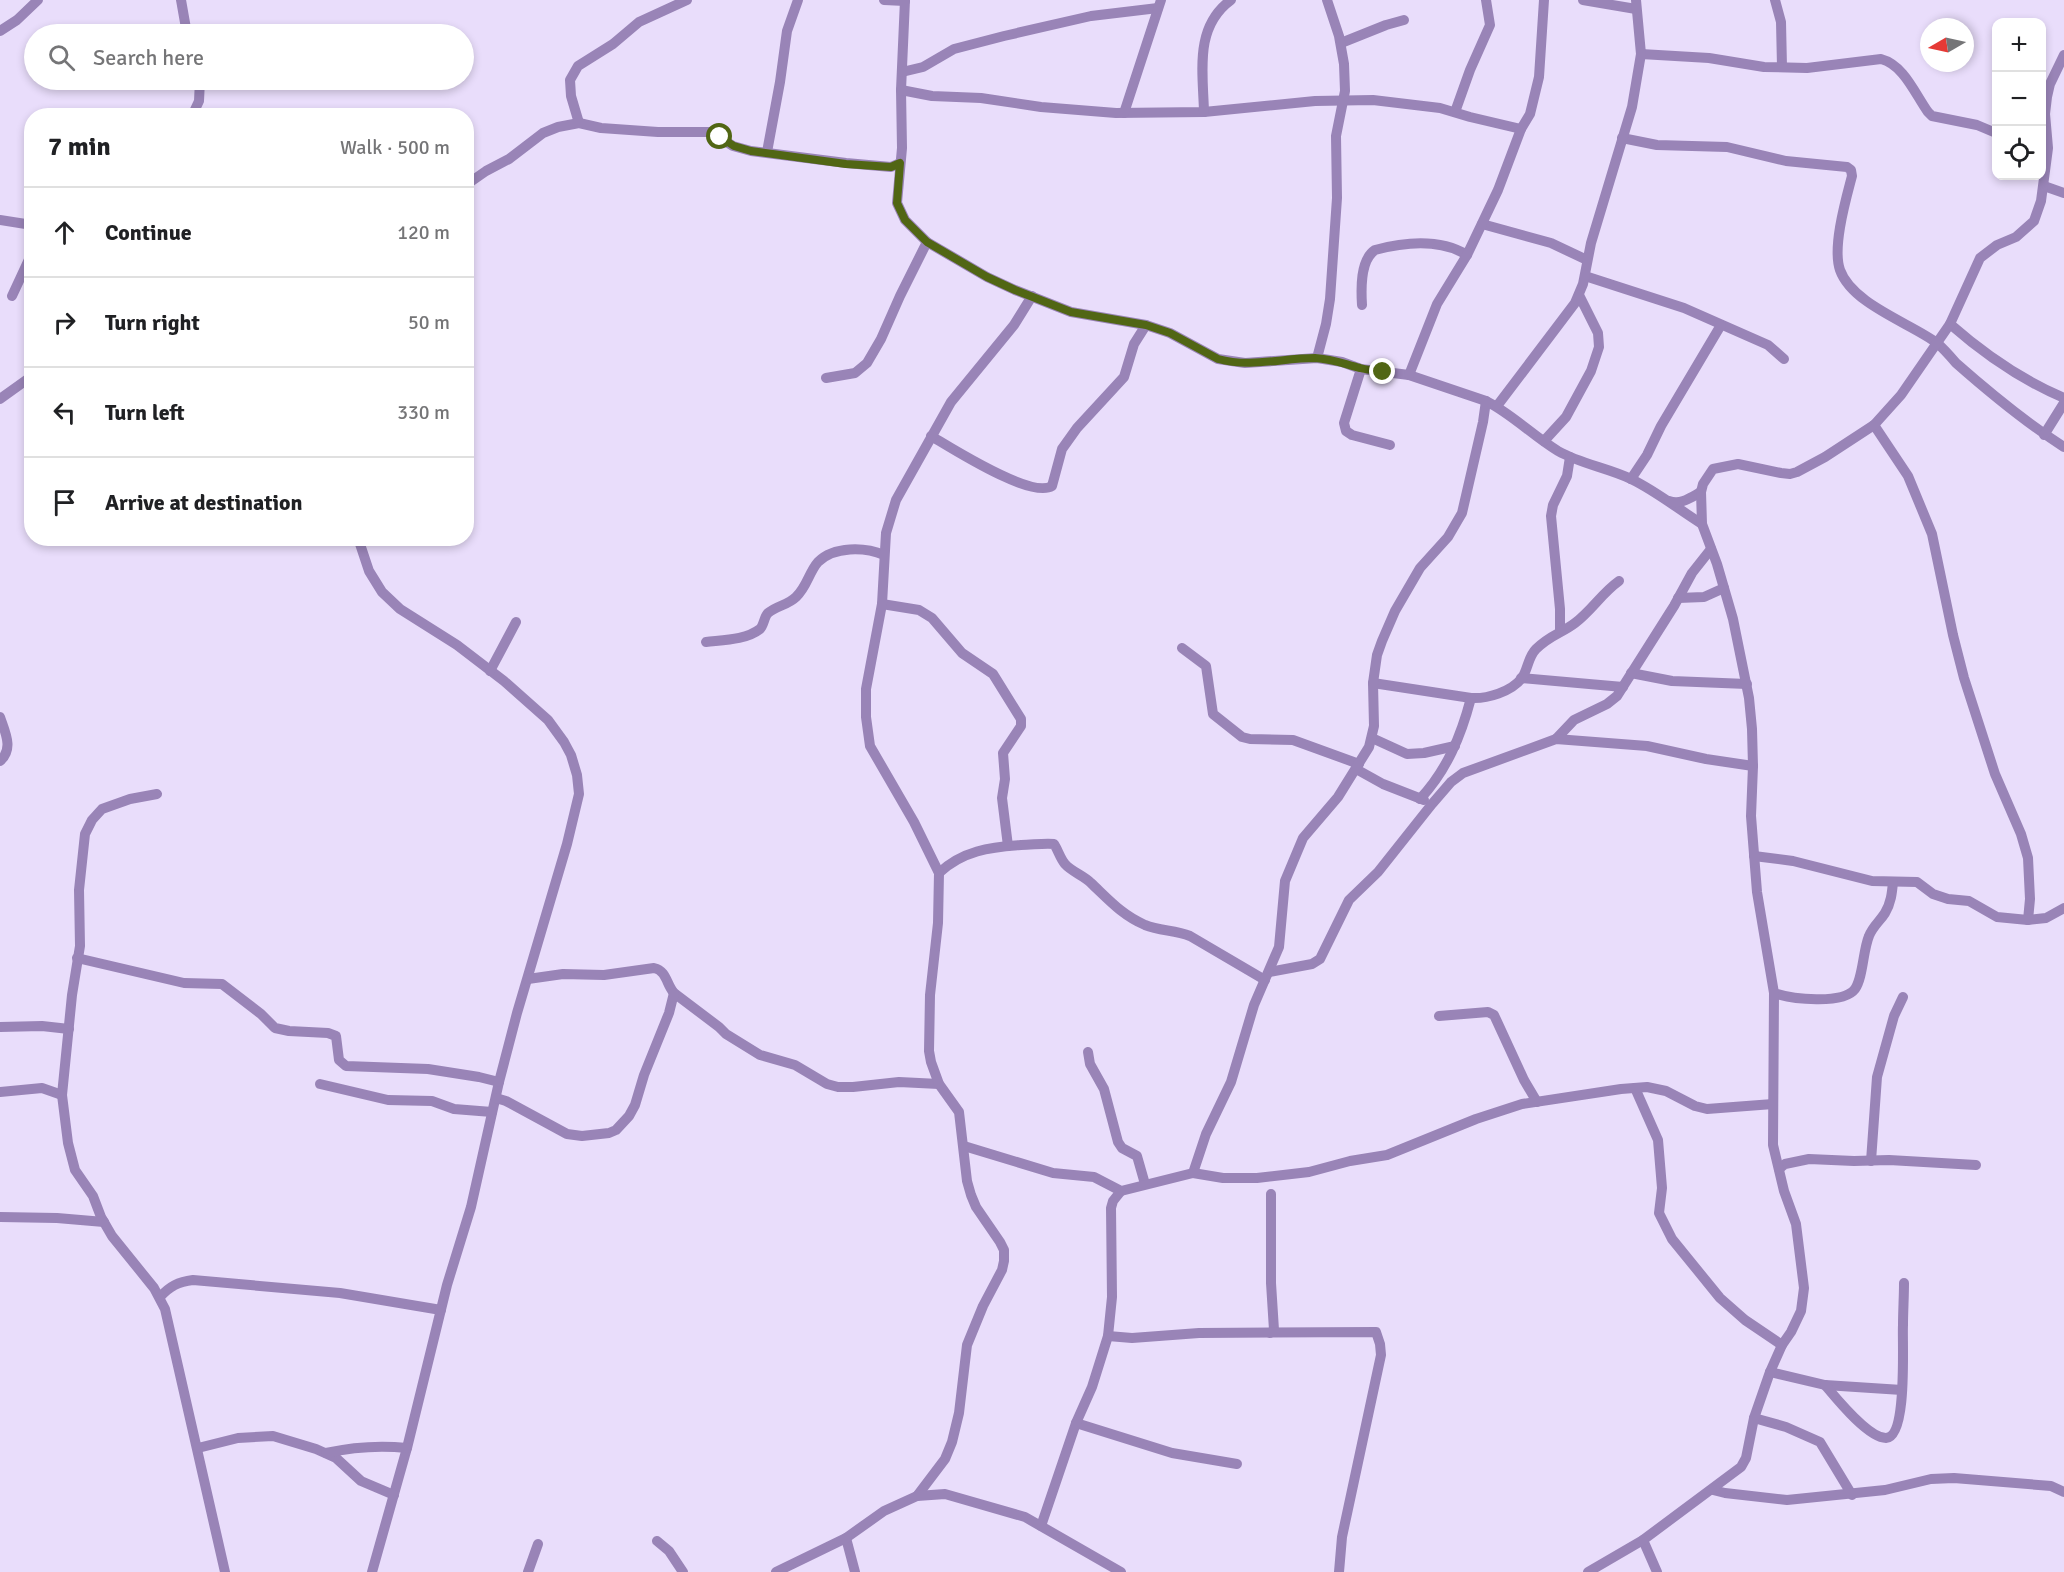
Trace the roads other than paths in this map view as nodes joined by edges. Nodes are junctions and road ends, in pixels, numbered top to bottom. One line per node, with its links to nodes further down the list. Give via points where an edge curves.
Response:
1 (38, 0): 17 (street)
2 (181, 0): 16 (street)
3 (687, 0): 30 (street, via 639,22 578,66 570,80)
4 (798, 0): 34 (street, via 787,32)
5 (884, 0): 12 (street)
6 (1231, 0): 27 (street, via 1205,33)
7 (1327, 0): 18 (street)
8 (1486, 0): 28 (street, via 1490,25)
9 (1544, 0): 31 (street, via 1539,77 1530,114)
10 (1583, 0): 14 (street)
11 (1775, 0): 21 (street, via 1781,22)
12 (905, 1): 22 (street)
13 (1160, 4): 22 (street, via 1091,16 954,49 923,67); 29 (street)
14 (1636, 4): 19 (street)
15 (1404, 20): 18 (street)
16 (185, 24)
17 (0, 31)
18 (1341, 43): 25 (street)
19 (1641, 54): 21 (street); 33 (street)
20 (2064, 55): 35 (street, via 2046,97)
21 (1782, 68): 32 (street, via 1890,61 1932,116 1977,124)
22 (902, 72): 24 (street)
23 (200, 90): 26 (street)
24 (901, 90): 29 (street); 36 (street)
25 (1344, 100): 27 (street); 28 (street); 57 (street, via 1336,143 1337,198 1330,299)
26 (196, 108)
27 (1204, 112): 29 (street)
28 (1455, 112): 31 (street)
29 (1124, 113)
30 (579, 123): 34 (street, via 658,132 711,132 734,146); 37 (street, via 543,133 510,159)
31 (1521, 129): 43 (street)
32 (1992, 131)
33 (1622, 138): 46 (street); 56 (street, via 1657,145 1727,147 1786,161 1847,167 1852,176 1839,238 1840,272 1847,284 1875,307)
34 (767, 152): 36 (street, via 846,164 891,167)
35 (2046, 156)
36 (900, 163): 44 (street, via 897,203 905,220)
37 (474, 179)
38 (2044, 180): 39 (street)
39 (2044, 186): 40 (street); 53 (street, via 2034,221 2016,237 1980,258)
40 (2064, 193)
41 (0, 220): 42 (street)
42 (24, 224)
43 (1482, 224): 45 (street); 46 (street, via 1551,243)
44 (927, 242): 51 (street, via 987,277); 61 (street, via 867,363 855,373)
45 (1467, 255): 52 (street, via 1454,247 1430,243 1374,250 1363,276); 60 (street, via 1437,304)
46 (1587, 260): 48 (street)
47 (24, 270): 50 (street)
48 (1585, 276): 49 (street); 55 (street, via 1684,308)
49 (1579, 295): 67 (street); 71 (street, via 1598,333 1599,347 1566,417)
50 (12, 296)
51 (1032, 296): 54 (street, via 1071,312); 70 (street, via 1014,325 951,402)
52 (1362, 305)
53 (1950, 324): 56 (street); 63 (street, via 1988,354)
54 (1146, 325): 57 (street, via 1227,362); 70 (street, via 1134,344 1124,377 1062,449 1050,488 1036,488 1002,476)
55 (1721, 325): 58 (street, via 1768,345); 75 (street)
56 (1936, 343): 68 (street, via 1901,395); 69 (street)
57 (1317, 358): 59 (street)
58 (1785, 359)
59 (1361, 369): 60 (street); 72 (street, via 1344,423 1346,431)
60 (1408, 375): 65 (street)
61 (826, 378)
62 (24, 382): 64 (street)
63 (2064, 398)
64 (0, 399)
65 (1486, 401): 67 (street); 93 (street, via 1462,513 1448,537 1420,568 1395,611 1377,655)
66 (2064, 403): 69 (street)
67 (1497, 406): 71 (street)
68 (1874, 425): 76 (street, via 1790,474 1738,464 1713,469); 112 (street, via 1908,476 1932,534 1964,678 2028,858)
69 (2044, 435): 73 (street)
70 (931, 436): 81 (street, via 896,500)
71 (1544, 441): 74 (street)
72 (1390, 445)
73 (2064, 447)
74 (1570, 457): 75 (street); 87 (street, via 1551,516)
75 (1631, 479): 77 (street)
76 (1701, 492): 77 (street, via 1676,503); 78 (street)
77 (1666, 500): 78 (street)
78 (1702, 524): 80 (street)
79 (361, 546): 90 (street, via 382,592 400,609)
80 (1711, 549): 83 (street); 84 (street)
81 (884, 555): 85 (street); 88 (street, via 860,549 825,557 800,594 769,612 760,629 739,638)
82 (1619, 581): 87 (street, via 1578,621)
83 (1724, 588): 84 (street, via 1704,597); 94 (street)
84 (1678, 598): 91 (street)
85 (882, 604): 107 (street, via 919,610 932,618 962,653 993,674 1021,719 1021,726 1003,753 1002,798); 109 (street, via 866,690 870,746)
86 (516, 622): 90 (street)
87 (1560, 631): 92 (street, via 1535,650)
88 (706, 642)
89 (1182, 648): 102 (street, via 1206,666 1213,714 1236,734 1250,739 1293,740)
90 (490, 671): 115 (street, via 548,720 571,755 579,786 578,804)
91 (1631, 673): 94 (street, via 1672,681); 95 (street)
92 (1521, 678): 95 (street); 96 (street, via 1504,691)
93 (1373, 683): 96 (street); 98 (street)
94 (1747, 684): 103 (street)
95 (1623, 687): 99 (street, via 1607,704 1574,720)
96 (1470, 698): 100 (street)
97 (0, 717): 101 (street, via 8,747)
98 (1372, 738): 100 (street, via 1407,754); 102 (street)
99 (1556, 739): 103 (street, via 1647,746); 106 (street, via 1463,773)
100 (1455, 746): 105 (street, via 1439,776)
101 (0, 761)
102 (1358, 766): 105 (street, via 1383,784); 114 (street, via 1303,838 1292,863 1282,894 1279,947)
103 (1753, 766): 108 (street)
104 (157, 794): 113 (street, via 102,809 88,826 83,847)
105 (1420, 799): 106 (street)
106 (1432, 804): 114 (street, via 1341,911 1320,959)
107 (1008, 846): 109 (street, via 971,853); 114 (street, via 1054,844 1064,863 1091,882 1124,914 1160,930 1190,936)
108 (1754, 856): 110 (street); 117 (street)
109 (939, 873): 125 (street, via 929,1051)
110 (1893, 882): 112 (street, via 1917,882 1933,894 1970,901 1997,917); 117 (street, via 1890,902 1869,936 1861,975 1850,994 1815,999)
111 (2064, 908): 112 (street, via 2046,918)
112 (2028, 920)
113 (77, 958): 121 (street); 123 (street, via 184,983 226,986 274,1028 336,1036 339,1059 346,1066 428,1069)
114 (1267, 976): 137 (street, via 1231,1082 1206,1134)
115 (528, 979): 116 (street, via 654,968 665,974); 123 (street)
116 (674, 993): 125 (street, via 760,1055 795,1065 827,1084); 129 (street, via 635,1105 616,1130 582,1136 567,1134)
117 (1774, 993): 131 (street)
118 (1903, 997): 134 (street, via 1877,1077)
119 (1439, 1016): 130 (street, via 1488,1012 1494,1015)
120 (0, 1027): 121 (street)
121 (69, 1029): 128 (street)
122 (1088, 1052): 138 (street, via 1104,1089 1118,1142 1137,1156)
123 (499, 1082): 129 (street)
124 (320, 1084): 132 (street, via 388,1100 432,1101 454,1109)
125 (939, 1084): 133 (street, via 959,1112)
126 (1635, 1088): 130 (street); 131 (street, via 1673,1092 1707,1109); 148 (street, via 1656,1131 1662,1188 1659,1213 1672,1239 1720,1298)
127 (0, 1092): 128 (street, via 42,1088)
128 (62, 1095): 142 (street, via 75,1170 89,1188)
129 (496, 1098): 132 (street)
130 (1537, 1102): 137 (street, via 1476,1119 1387,1155 1309,1172 1257,1178 1215,1178)
131 (1773, 1104): 136 (street, via 1773,1145)
132 (492, 1112): 145 (street, via 471,1207)
133 (964, 1146): 139 (street, via 1053,1173 1094,1177); 162 (street, via 971,1195 1000,1242 1004,1261 967,1345 952,1442 945,1459)
134 (1871, 1161): 135 (street); 136 (street, via 1809,1159)
135 (1976, 1165)
136 (1779, 1169): 148 (street, via 1796,1224 1804,1288 1801,1311)
137 (1193, 1173): 138 (street)
138 (1145, 1184): 139 (street)
139 (1121, 1191): 147 (street, via 1113,1201 1110,1215 1112,1298)
140 (1271, 1194): 146 (street, via 1274,1330)
141 (0, 1217): 142 (street)
142 (104, 1222): 144 (street)
143 (1904, 1283): 151 (street)
144 (160, 1297): 145 (street, via 170,1286 193,1280 340,1293); 154 (street)
145 (441, 1310): 155 (street)
146 (1270, 1333): 147 (street); 175 (street, via 1376,1332 1378,1336 1381,1355 1344,1526)
147 (1108, 1336): 153 (street)
148 (1782, 1345): 149 (street)
149 (1770, 1372): 150 (street); 152 (street)
150 (1825, 1385): 151 (street); 151 (street, via 1847,1412 1872,1432 1888,1438 1898,1427)
151 (1902, 1390)
152 (1754, 1418): 158 (street, via 1741,1467); 161 (street, via 1820,1442)
153 (1076, 1423): 157 (street, via 1172,1453); 163 (street)
154 (198, 1448): 156 (street, via 227,1440 273,1436); 168 (street)
155 (407, 1448): 156 (street, via 365,1446); 160 (street)
156 (326, 1453): 160 (street, via 361,1481)
157 (1237, 1464)
158 (1713, 1490): 161 (street, via 1787,1500); 166 (street)
159 (2064, 1492): 161 (street, via 2051,1486 1954,1478)
160 (394, 1495): 169 (street)
161 (1852, 1495)
162 (917, 1496): 163 (street, via 945,1494); 164 (street, via 884,1511)
163 (1041, 1526): 174 (street)
164 (846, 1538): 172 (street); 173 (street)
165 (657, 1540): 171 (street)
166 (1643, 1540): 176 (street); 177 (street)
167 (538, 1544): 170 (street)
168 (225, 1572)
169 (372, 1572)
170 (528, 1572)
171 (682, 1572)
172 (776, 1572)
173 (855, 1572)
174 (1121, 1572)
175 (1339, 1572)
176 (1588, 1572)
177 (1657, 1572)

